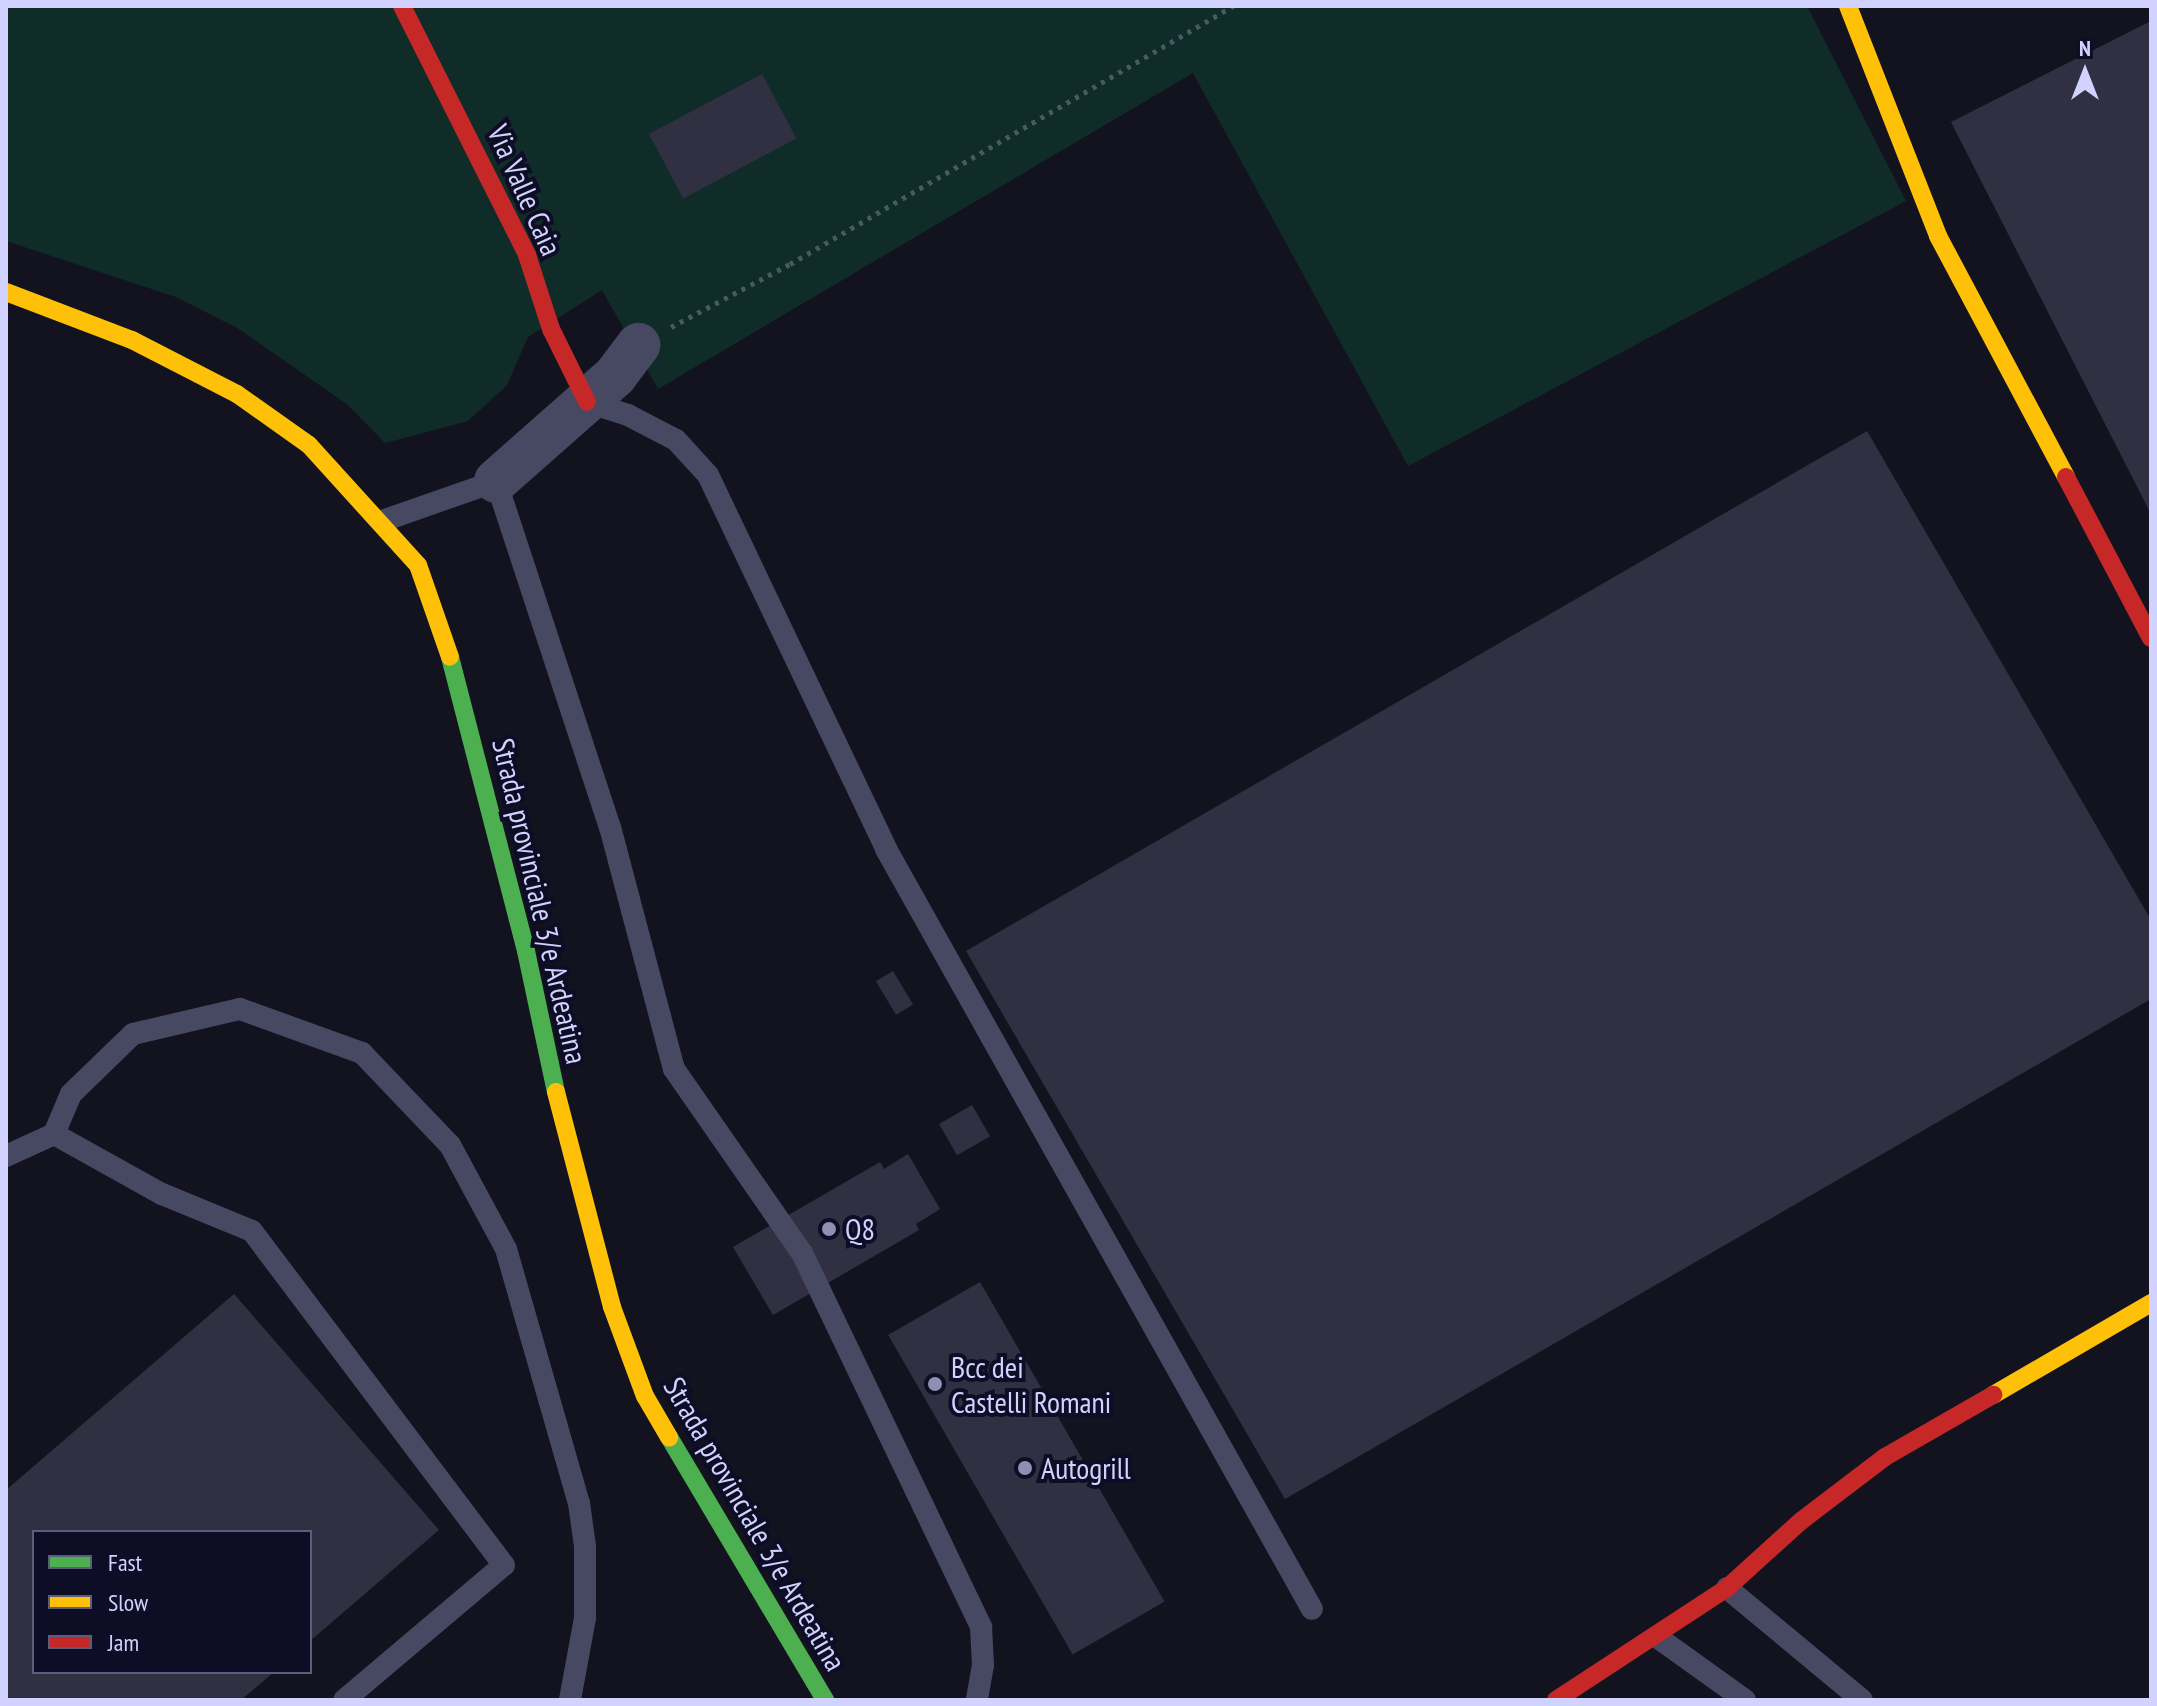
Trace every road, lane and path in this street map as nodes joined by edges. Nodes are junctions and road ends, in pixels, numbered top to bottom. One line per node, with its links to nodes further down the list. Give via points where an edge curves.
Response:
1 (402, 6): 6 (street, Via Valle Caia, via 520,241 551,329)
2 (1233, 6): 5 (path, via 790,264)
3 (1848, 6): 9 (street, via 1938,236)
4 (6, 292): 8 (street, Strada provinciale 3/e Ardeatina, via 132,340 237,394 309,445)
5 (638, 345): 6 (street)
6 (587, 402): 7 (street); 14 (lane, via 628,415 676,440 708,475 886,849)
7 (496, 481): 8 (lane); 19 (lane, via 610,827 674,1069 802,1253 981,1627 983,1665)
8 (382, 521): 18 (street, Strada provinciale 3/e Ardeatina, via 418,565 454,668 526,951 573,1172 612,1307 645,1396)
9 (2151, 638)
10 (54, 1134): 11 (lane); 16 (lane, via 162,1194 252,1231 504,1565); 17 (lane, via 71,1094 133,1034 240,1009 362,1053 450,1145 506,1249 579,1503 587,1583)
11 (6, 1156)
12 (2151, 1303): 13 (street, via 1885,1457 1801,1521)
13 (1727, 1588): 15 (street); 22 (lane)
14 (1312, 1609)
15 (1657, 1637): 20 (street); 21 (lane)
16 (344, 1700)
17 (570, 1700)
18 (825, 1700)
19 (977, 1700)
20 (1556, 1700)
21 (1745, 1700)
22 (1862, 1700)

